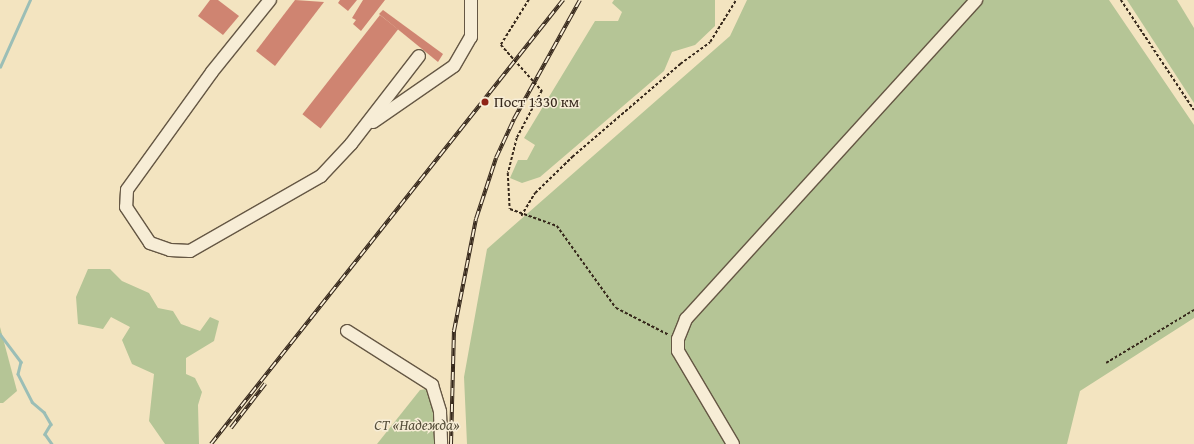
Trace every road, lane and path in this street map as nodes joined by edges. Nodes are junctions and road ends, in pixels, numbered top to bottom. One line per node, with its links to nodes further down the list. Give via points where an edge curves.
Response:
1 (270, 0): 9 (street, via 212,72 126,190 126,207 134,223 150,243 170,250 190,251 321,176)
2 (471, 0): 9 (street, via 471,36 454,66)
3 (529, 0): 10 (path, via 501,45 542,91 517,138 508,173 507,197 510,209)
4 (736, 0): 10 (path, via 710,42 680,64 572,157 535,193)
5 (976, 0): 13 (street, via 686,319)
6 (1121, 0): 8 (path)
7 (419, 56): 9 (street)
8 (1194, 110)
9 (361, 131)
10 (522, 216): 13 (path, via 556,226 616,308)
11 (1194, 310): 14 (path)
12 (347, 331): 15 (street, via 432,385 440,412)
13 (678, 339): 16 (street, via 678,351 687,369)
14 (1106, 363)
15 (441, 444)
16 (733, 444)

